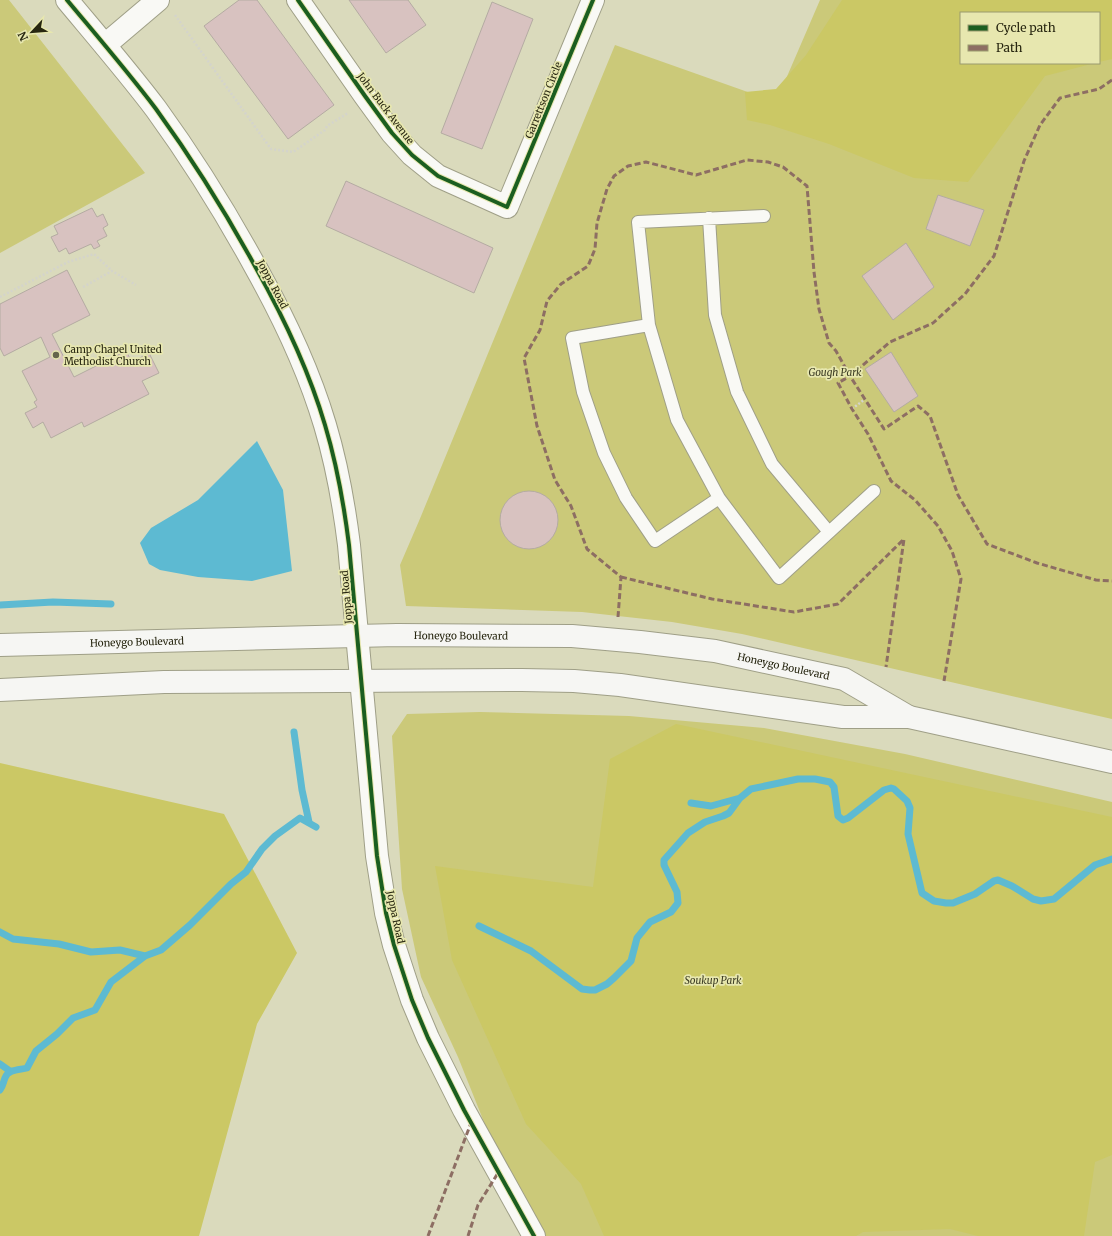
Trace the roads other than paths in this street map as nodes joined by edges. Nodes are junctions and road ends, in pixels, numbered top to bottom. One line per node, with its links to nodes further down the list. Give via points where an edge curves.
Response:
1 (67, 0): 5 (street, Joppa Road)
2 (158, 0): 5 (street)
3 (298, 0): 6 (street, John Buck Avenue, via 392,133 412,155 438,176)
4 (593, 0): 6 (street, Garrettson Circle)
5 (105, 45): 13 (street, Joppa Road, via 156,109 189,156 262,278 296,347 325,425 340,485 349,545)
6 (507, 207)
7 (764, 216): 8 (lane)
8 (709, 218): 9 (lane, via 638,222); 12 (lane, via 715,315 737,392 772,464)
9 (649, 325): 11 (lane, via 677,420); 11 (lane, via 572,338 583,392 604,453 626,498 655,541)
10 (874, 491): 12 (lane)
11 (719, 498): 12 (lane, via 779,578)
12 (830, 532)
13 (357, 636): 14 (main road, Honeygo Boulevard); 15 (street, Joppa Road); 17 (main road, Honeygo Boulevard, via 572,636 715,651 844,679)
14 (0, 645)
15 (361, 681): 16 (main road, Honeygo Boulevard, via 164,682); 17 (main road, Honeygo Boulevard, via 522,680 620,684 842,717); 19 (street, Joppa Road, via 377,856 394,945 428,1038 464,1110)
16 (0, 690)
17 (909, 717): 18 (main road, Honeygo Boulevard)
18 (1112, 762)
19 (534, 1236)

